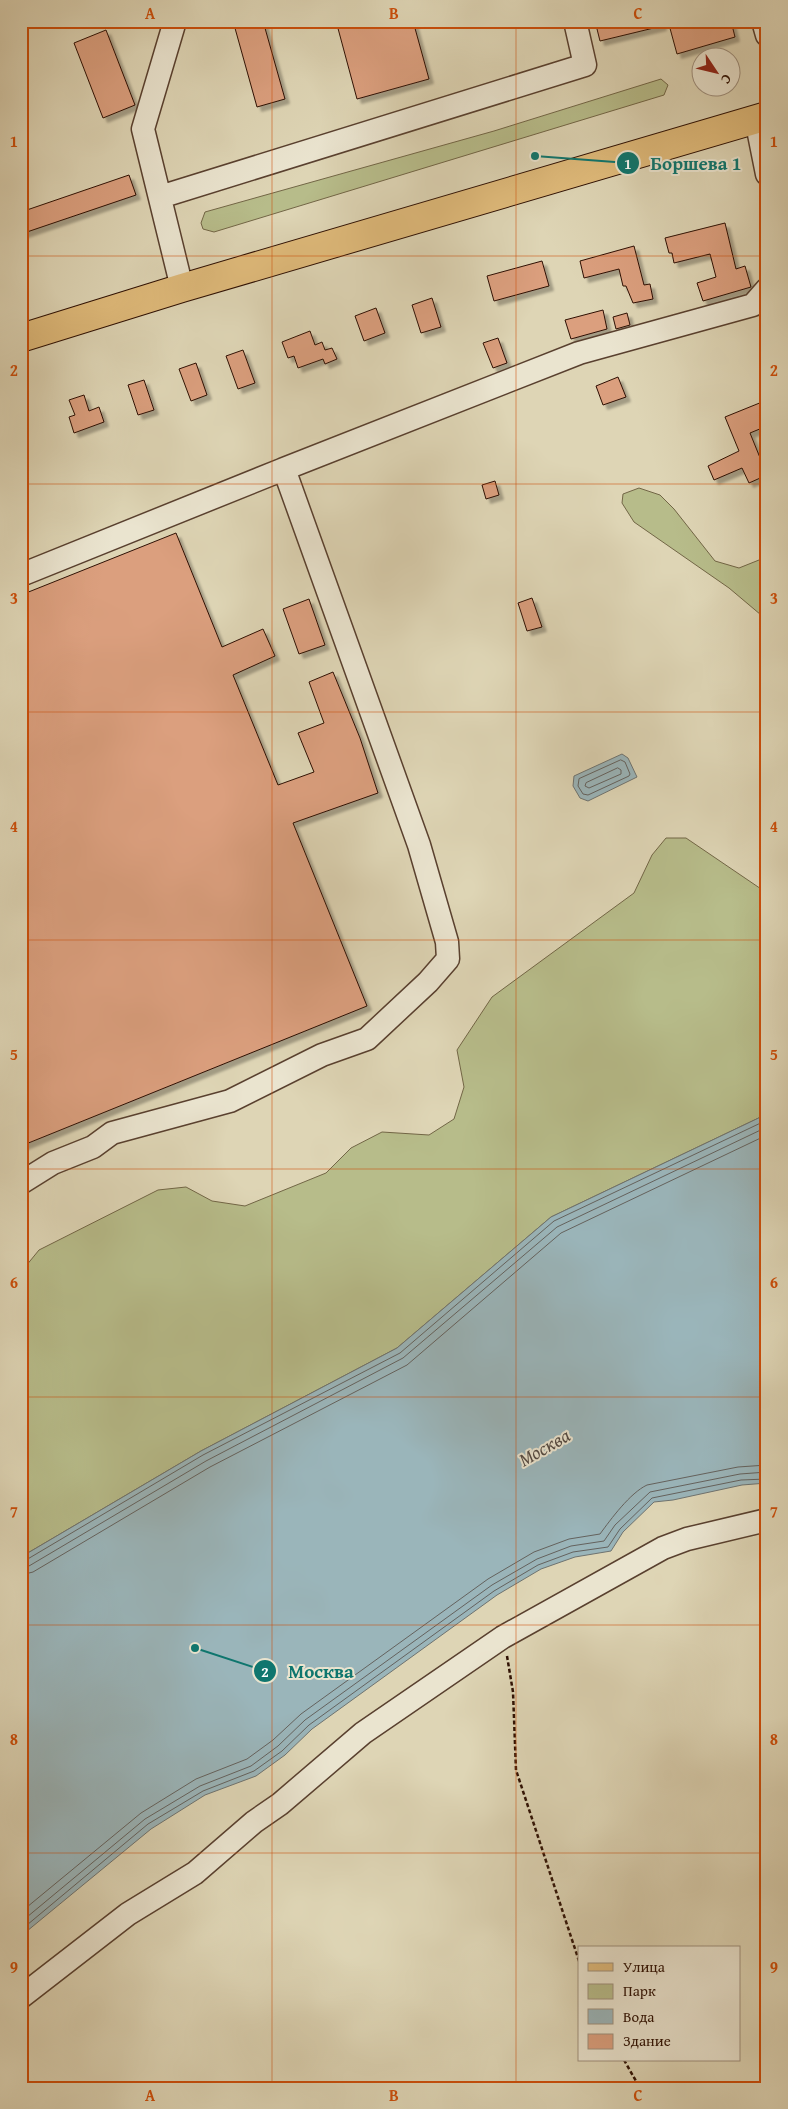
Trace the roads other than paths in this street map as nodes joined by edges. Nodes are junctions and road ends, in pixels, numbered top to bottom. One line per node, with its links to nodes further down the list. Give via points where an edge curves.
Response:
1 (175, 21): 7 (street, via 142,129)
2 (575, 21): 7 (street, via 585,65)
3 (763, 21): 4 (street)
4 (767, 35)
5 (762, 117): 6 (street); 8 (main road)
6 (767, 174)
7 (160, 197): 8 (street)
8 (182, 288): 10 (main road)
9 (767, 289): 11 (street, via 753,305 579,353)
10 (21, 338)
11 (284, 469): 12 (street); 13 (street, via 419,845 447,942 448,959 367,1039 322,1055 230,1101 112,1133 92,1147 54,1163)
12 (21, 575)
13 (21, 1183)
14 (767, 1520): 15 (street, via 687,1538 664,1548 503,1636 363,1733 195,1873 128,1914)
15 (21, 1997)

